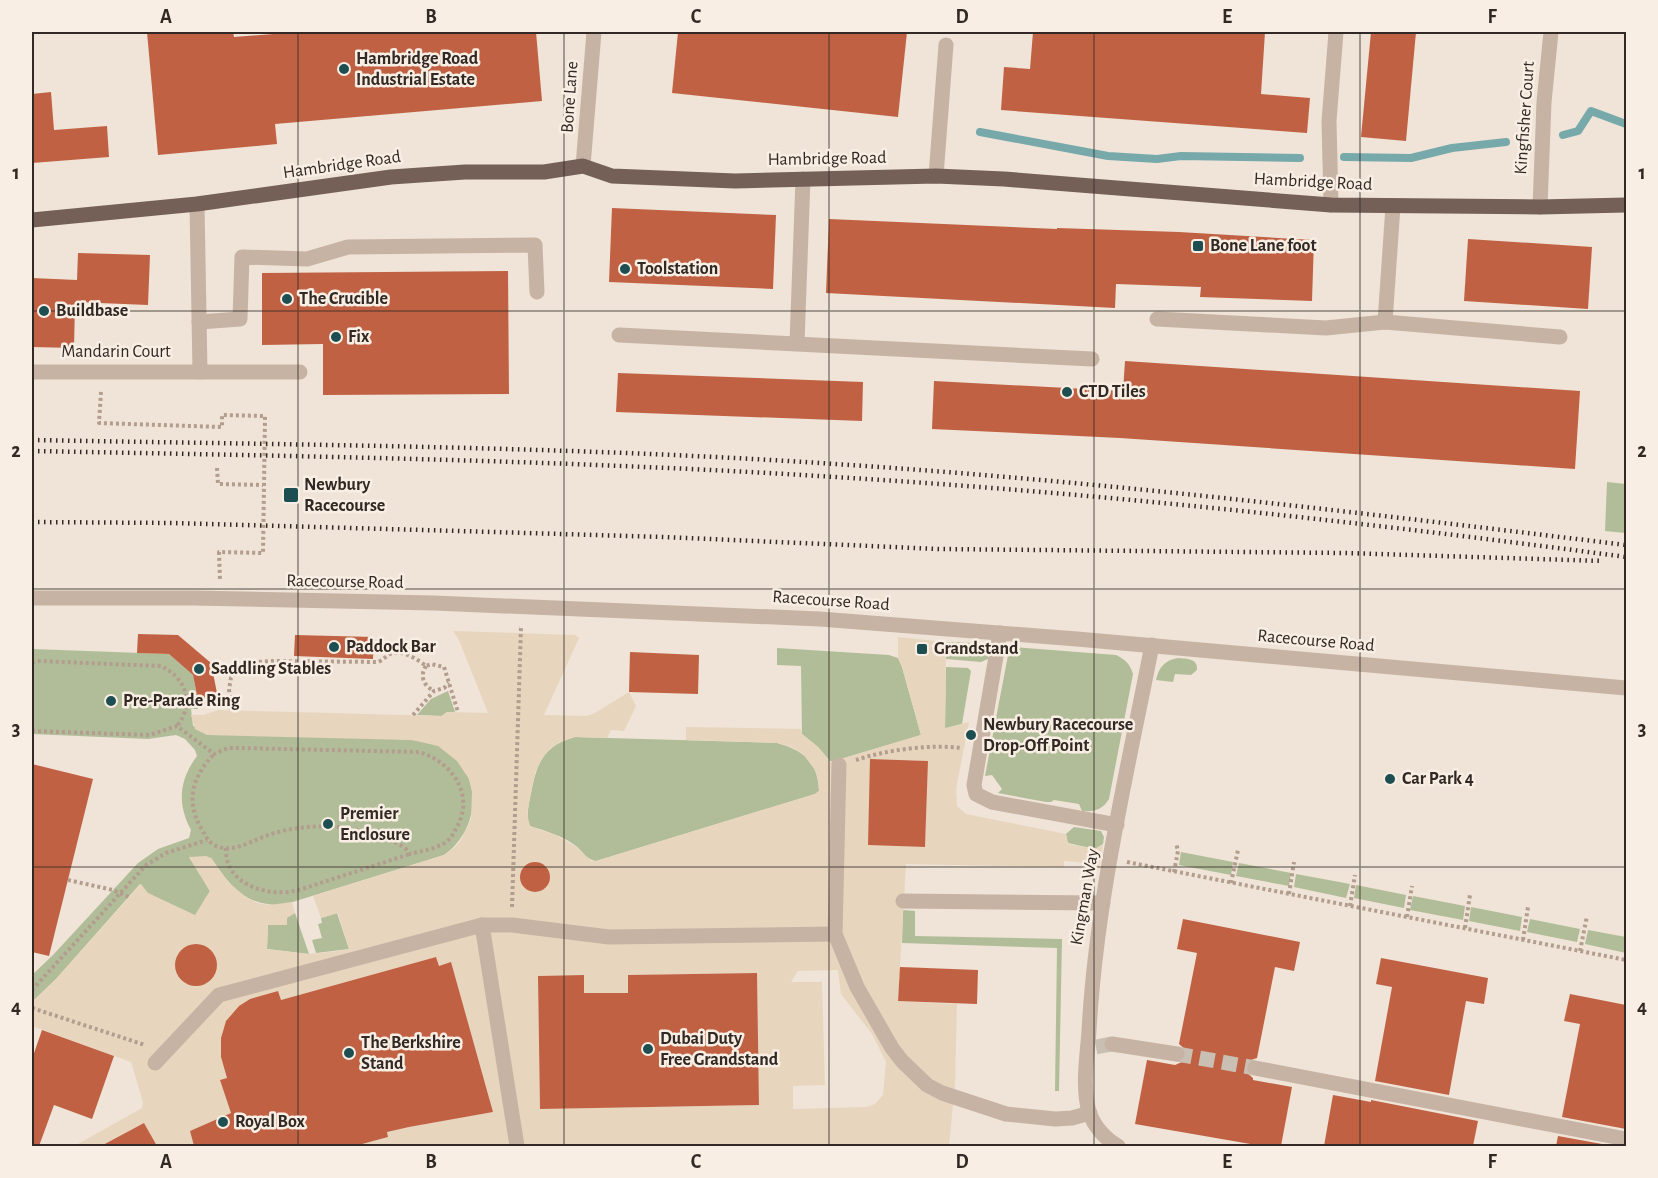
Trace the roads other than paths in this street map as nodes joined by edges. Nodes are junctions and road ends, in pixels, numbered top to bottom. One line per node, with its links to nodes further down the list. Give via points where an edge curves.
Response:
1 (594, 32): 5 (street, Bone Lane)
2 (1336, 32): 9 (street, via 1329,121)
3 (1551, 32): 12 (street, Kingfisher Court)
4 (946, 45): 6 (street)
5 (583, 166): 7 (main road, Hambridge Road, via 612,176 735,181); 8 (main road, Hambridge Road, via 544,172 391,177)
6 (936, 176): 7 (main road, Hambridge Road); 9 (main road, Hambridge Road)
7 (803, 179): 20 (street)
8 (197, 204): 13 (main road, Hambridge Road); 16 (street)
9 (1331, 205): 11 (main road, Hambridge Road)
10 (1626, 205): 12 (main road, Hambridge Road)
11 (1393, 206): 12 (main road, Hambridge Road); 17 (street)
12 (1540, 207)
13 (32, 220)
14 (537, 292): 16 (street, via 535,245 348,247 307,259 242,257 240,319)
15 (1157, 319): 17 (street, via 1326,328)
16 (200, 322): 23 (street)
17 (1385, 322): 19 (street)
18 (619, 335): 20 (street)
19 (1560, 337)
20 (797, 343): 21 (street)
21 (1092, 359)
22 (32, 372): 23 (street, Mandarin Court)
23 (200, 372): 24 (street, Mandarin Court)
24 (300, 372)
25 (32, 598): 26 (street, Racecourse Road, via 460,604 809,618)
26 (1000, 633): 27 (street, Racecourse Road); 30 (street, via 974,785 976,794 992,802)
27 (1152, 645): 28 (street, Racecourse Road); 30 (street, Kingman Way)
28 (1626, 688)
29 (839, 765): 34 (street)
30 (1117, 825): 32 (street, Kingman Way)
31 (903, 901): 32 (street)
32 (1103, 903): 39 (street, Kingman Way, via 1095,946 1092,1047 1085,1089)
33 (482, 925): 34 (street, via 609,937); 37 (street, via 219,995); 41 (street)
34 (835, 934): 39 (street, via 857,987 892,1048 927,1085 1006,1114 1072,1119)
35 (1112, 1044): 36 (street)
36 (1177, 1054)
37 (155, 1063)
38 (1255, 1068): 40 (street)
39 (1090, 1113): 42 (street, Kingman Way, via 1102,1134)
40 (1626, 1139)
41 (517, 1146)
42 (1118, 1146)

